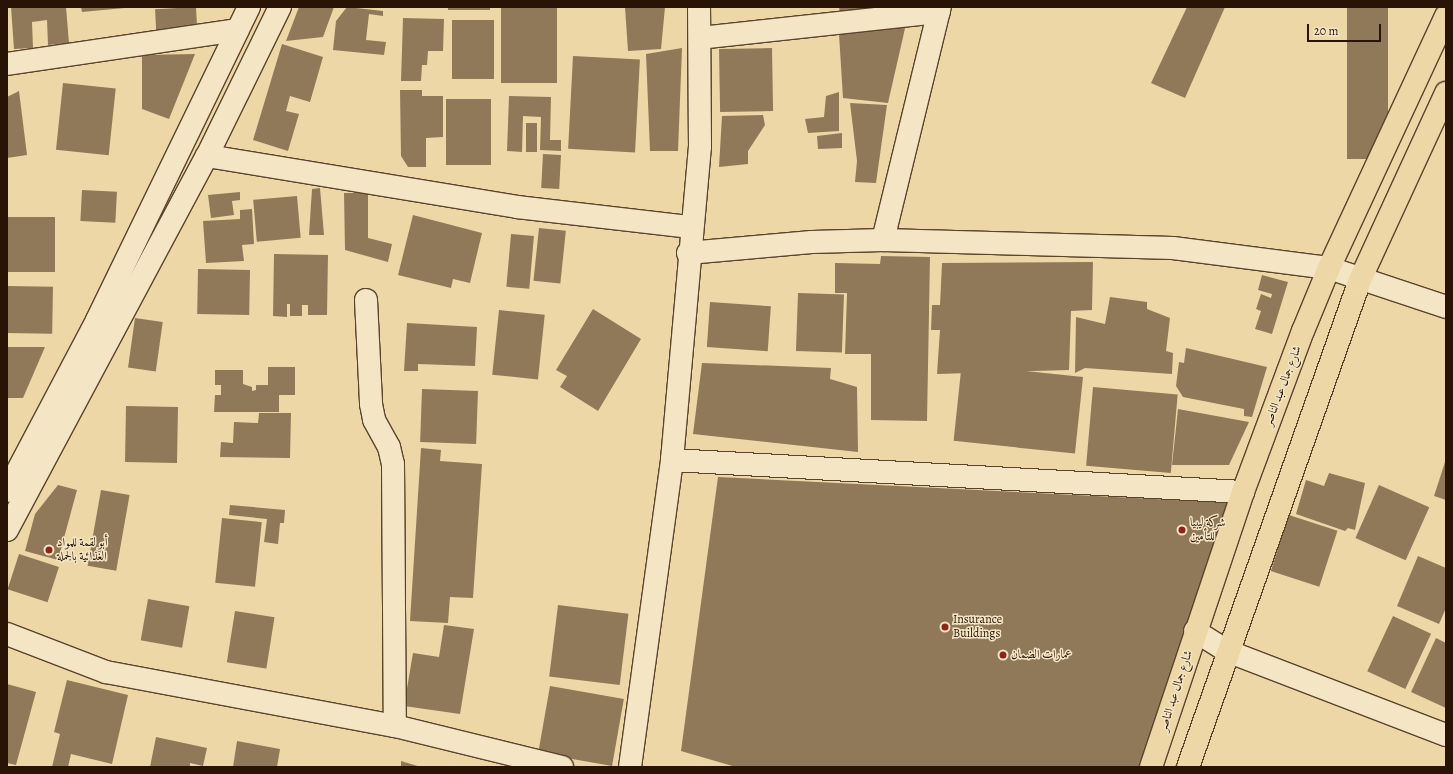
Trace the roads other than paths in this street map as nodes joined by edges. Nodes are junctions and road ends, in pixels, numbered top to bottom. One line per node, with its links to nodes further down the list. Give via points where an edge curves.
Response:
1 (250, 7): 6 (street)
2 (280, 7): 10 (street)
3 (699, 7): 7 (street)
4 (939, 9): 7 (street); 12 (street)
5 (1446, 16): 14 (main road, شارع جمال عبد الناصر)
6 (238, 30): 8 (street); 19 (street, via 97,320)
7 (700, 38): 11 (street, via 700,147)
8 (7, 64)
9 (1446, 93): 15 (main road)
10 (207, 156): 11 (street, via 517,207); 21 (street)
11 (691, 227): 13 (street)
12 (884, 240): 13 (street, via 812,242); 14 (street, via 1173,248)
13 (688, 253): 18 (street)
14 (1329, 268): 15 (street); 20 (main road, شارع جمال عبد الناصر)
15 (1360, 280): 17 (street); 24 (main road)
16 (366, 300): 25 (street, via 374,420 389,447 393,464)
17 (1446, 307)
18 (672, 460): 20 (street); 28 (street)
19 (7, 491)
20 (1243, 492): 22 (main road, شارع جمال عبد الناصر)
21 (7, 530)
22 (1196, 631): 24 (street); 29 (main road, شارع جمال عبد الناصر)
23 (7, 634): 25 (street, via 106,672)
24 (1227, 651): 26 (street); 30 (main road)
25 (395, 726): 27 (street)
26 (1446, 735)
27 (562, 767)
28 (630, 767)
29 (1150, 767)
30 (1188, 767)

